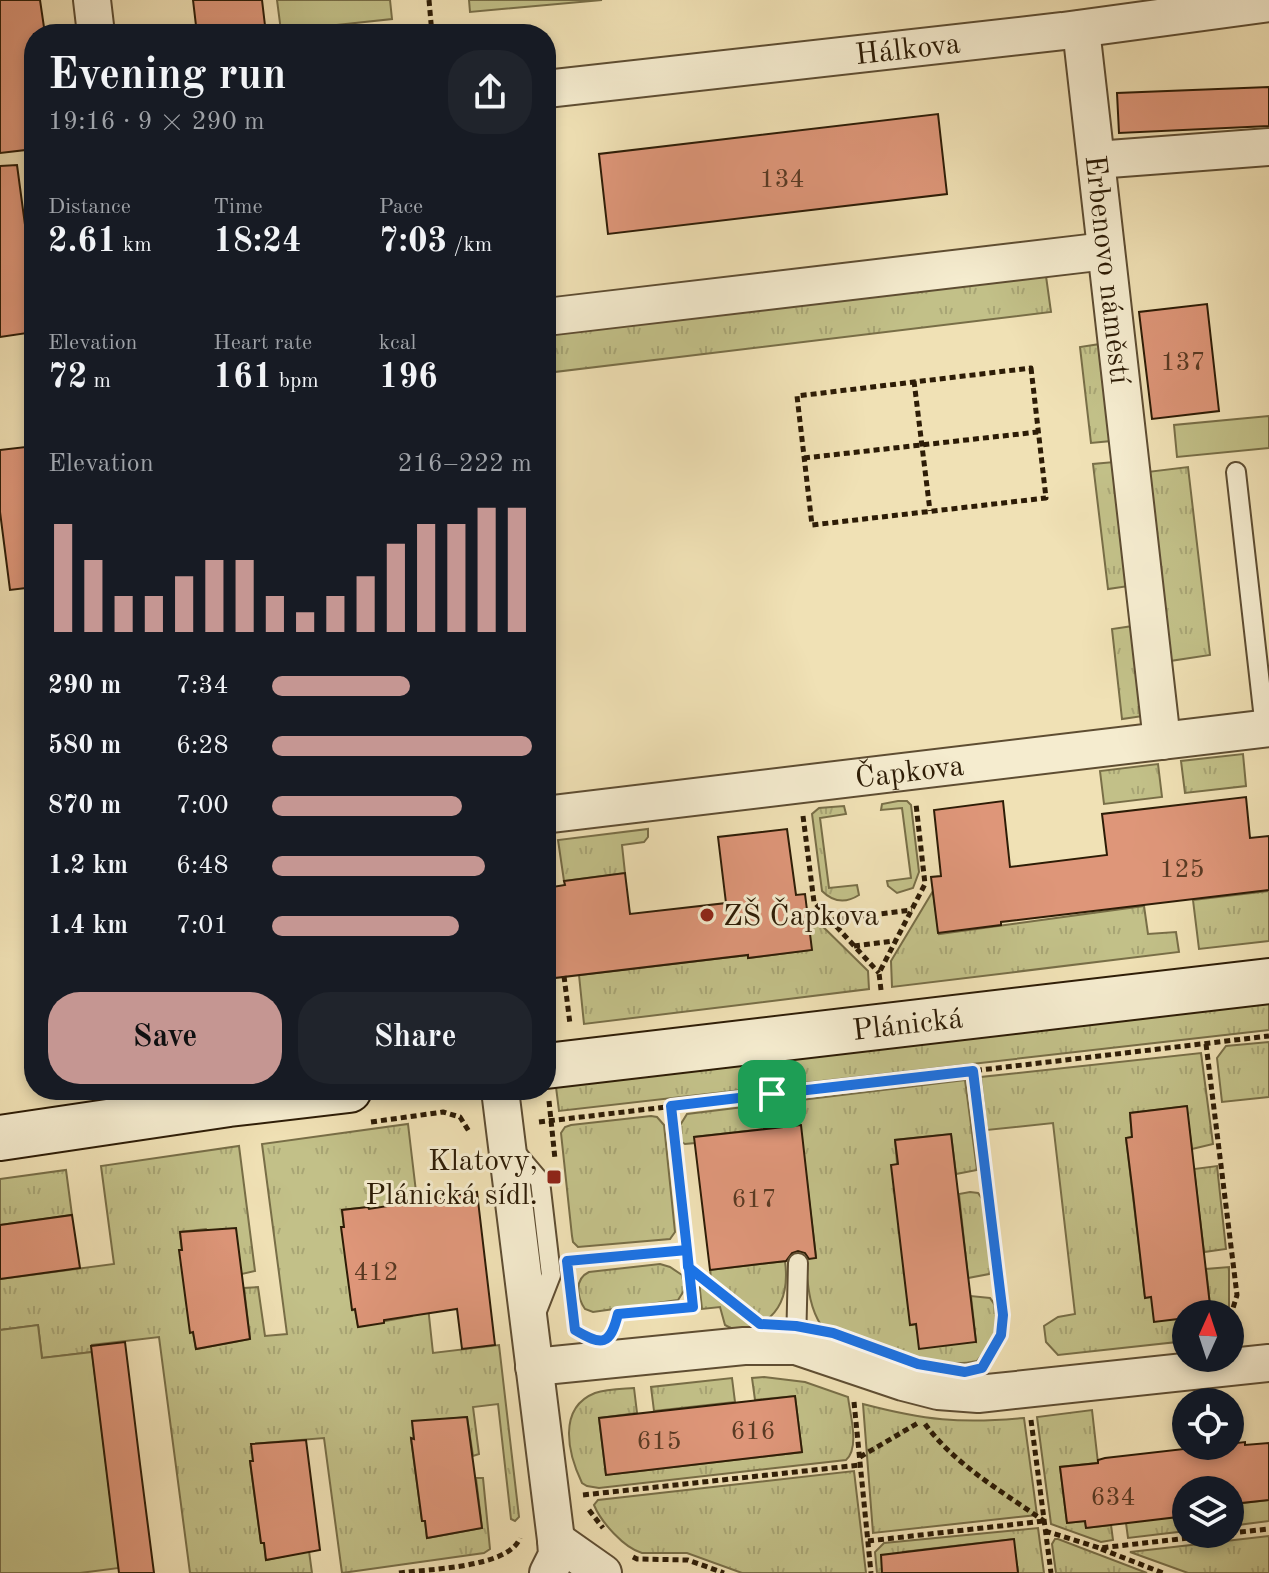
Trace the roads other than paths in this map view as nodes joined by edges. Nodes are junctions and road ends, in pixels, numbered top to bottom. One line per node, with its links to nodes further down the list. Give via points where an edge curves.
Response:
1 (92, 0): 3 (street)
2 (1269, 3): 4 (street, Hálkova)
3 (95, 24)
4 (1081, 29): 5 (street, Hálkova); 7 (street)
5 (556, 88)
6 (1269, 147): 7 (street, Erbenovo náměstí)
7 (1096, 160): 8 (street, Erbenovo náměstí)
8 (1106, 251): 9 (street); 12 (street, Erbenovo náměstí)
9 (556, 316)
10 (1236, 472): 11 (lane)
11 (1267, 728): 12 (street, Čapkova)
12 (1162, 741): 13 (street, Čapkova)
13 (556, 814)
14 (1269, 981): 15 (main road, Plánická, via 906,1026)
15 (556, 1055)
16 (211, 1100): 20 (main road)
17 (266, 1100): 19 (main road)
18 (499, 1100): 24 (street, via 495,1137)
19 (353, 1107)
20 (0, 1138)
21 (798, 1263): 22 (lane)
22 (796, 1336): 23 (street, via 915,1385 978,1394); 24 (street)
23 (1269, 1363)
24 (534, 1367): 25 (street)
25 (542, 1547): 26 (street)
26 (615, 1555)

